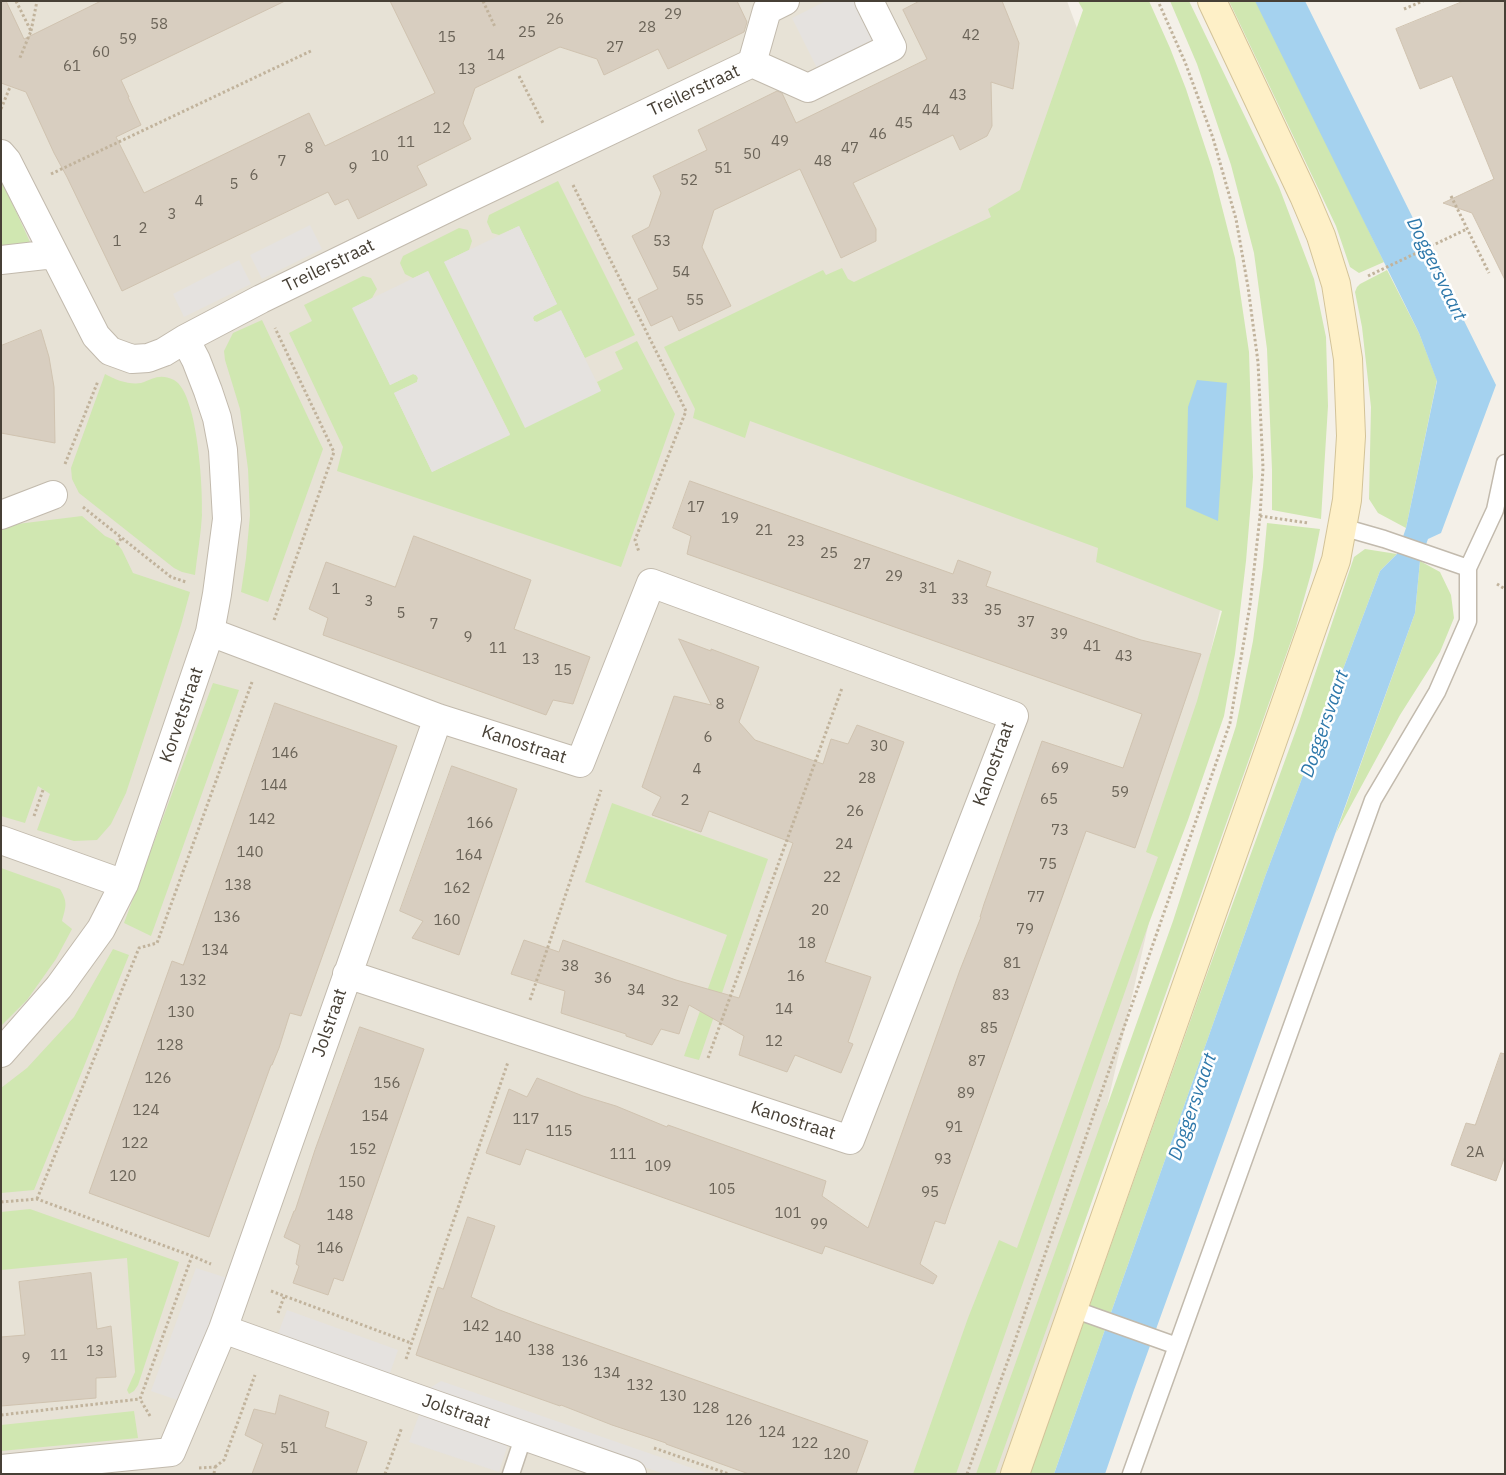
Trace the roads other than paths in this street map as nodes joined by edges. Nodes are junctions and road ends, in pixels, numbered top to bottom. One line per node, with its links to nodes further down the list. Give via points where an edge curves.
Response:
1 (785, 1): 4 (street, Treilerstraat, via 767,10)
2 (869, 1): 4 (street, Treilerstraat, via 892,47 808,88)
3 (1212, 1): 12 (street, via 1304,196 1336,284 1348,359 1351,436)
4 (752, 63): 8 (street, Treilerstraat, via 261,299)
5 (1, 154): 6 (street)
6 (54, 254): 7 (street); 8 (street, Treilerstraat, via 96,336 110,351 132,359 148,358)
7 (1, 260)
8 (185, 339): 14 (street, Korvetstraat, via 208,391 223,450 227,519)
9 (1505, 463): 13 (lane, via 1495,510)
10 (53, 495): 11 (street)
11 (1, 515)
12 (1342, 527): 13 (lane); 20 (street, via 1336,560)
13 (1468, 568): 22 (lane, via 1468,621 1437,692 1373,800)
14 (210, 632): 15 (street, Kanostraat); 17 (street, Korvetstraat)
15 (438, 718): 18 (street, Jolstraat); 18 (street, Kanostraat, via 580,763 650,583 1014,716 850,1140)
16 (1, 840): 17 (street)
17 (124, 884): 19 (street, Korvetstraat, via 101,929 59,987)
18 (348, 974): 21 (street, Jolstraat)
19 (1, 1053)
20 (1073, 1309): 22 (lane); 28 (street)
21 (223, 1329): 23 (street, Jolstraat); 25 (street, Jolstraat, via 171,1452)
22 (1177, 1346): 29 (lane)
23 (524, 1435): 26 (lane); 27 (street, Jolstraat)
24 (1, 1469): 25 (street)
25 (35, 1470)
26 (511, 1474)
27 (632, 1474)
28 (1015, 1474)
29 (1131, 1474)

